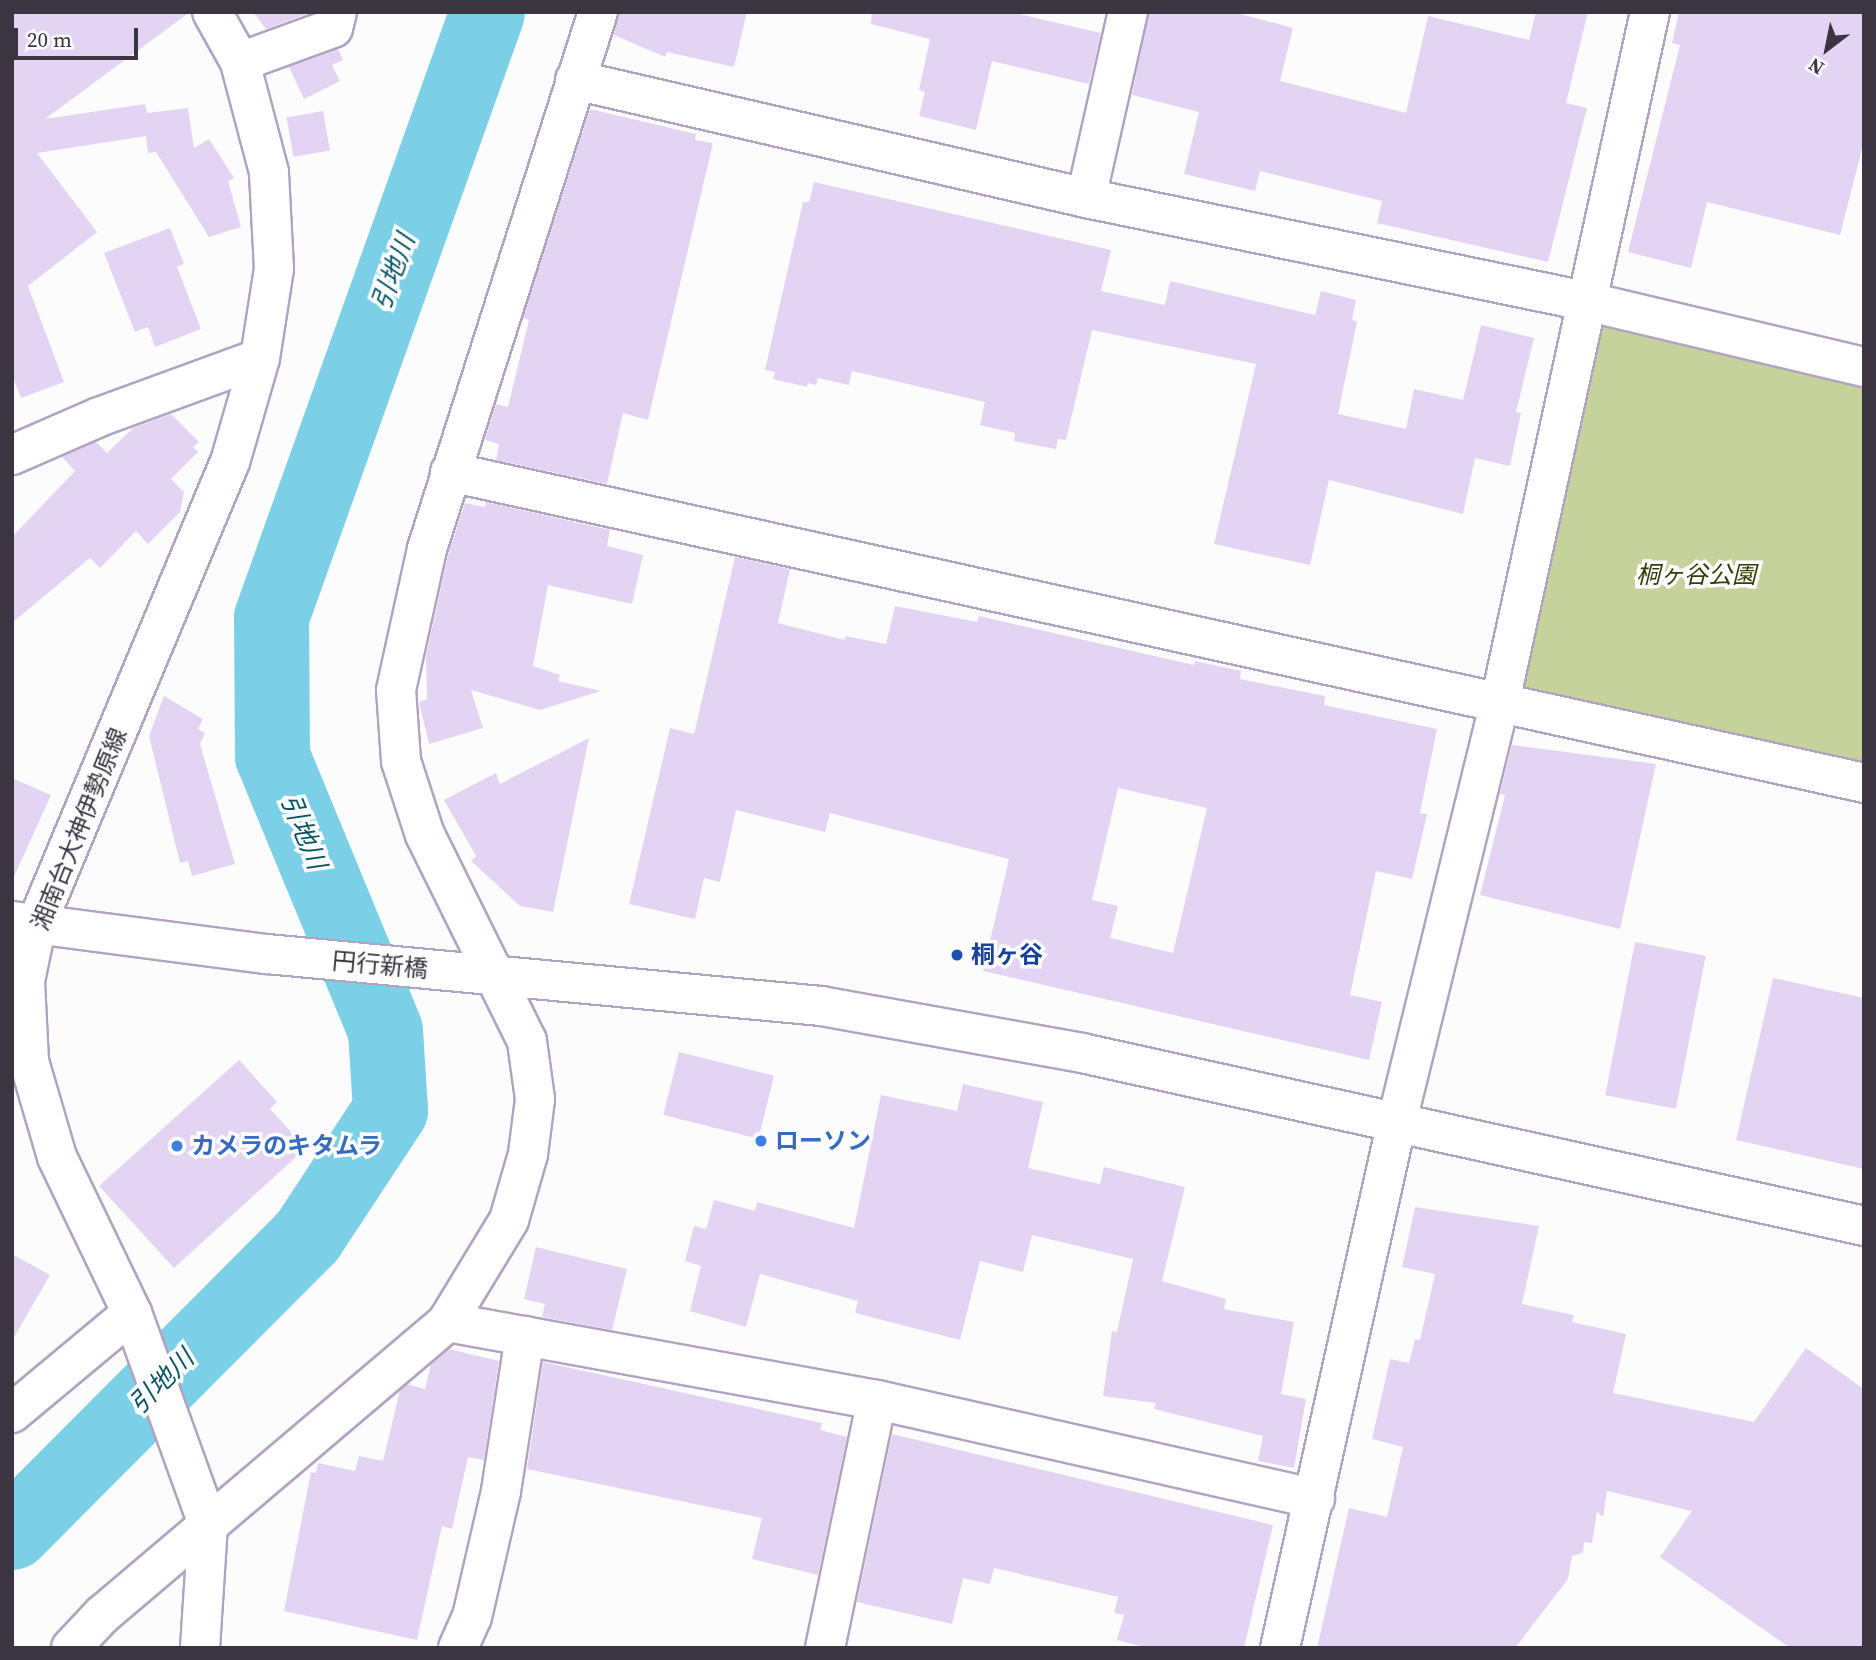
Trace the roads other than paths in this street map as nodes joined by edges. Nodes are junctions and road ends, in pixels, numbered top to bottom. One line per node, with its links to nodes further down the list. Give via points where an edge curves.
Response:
1 (212, 12): 6 (street, 湘南台大神伊勢原線)
2 (337, 12): 6 (street, via 333,28)
3 (598, 12): 7 (street)
4 (1128, 12): 8 (street)
5 (1650, 12): 9 (street)
6 (240, 62): 10 (street, 湘南台大神伊勢原線, via 269,172 274,269)
7 (575, 80): 8 (street); 13 (street)
8 (1086, 198): 9 (street)
9 (1585, 301): 11 (street); 14 (street)
10 (260, 358): 12 (street, via 99,416); 16 (street, 湘南台大神伊勢原線, via 230,462)
11 (1864, 367)
12 (12, 455)
13 (450, 472): 14 (street); 17 (street, via 412,608 398,679 401,761 425,835)
14 (1500, 702): 15 (street); 18 (street)
15 (1864, 783)
16 (25, 922): 17 (street, 円行新橋, via 267,954); 20 (street, 湘南台大神伊勢原線, via 29,1061 57,1157)
17 (494, 976): 18 (street, 円行新橋, via 821,1006 1082,1053); 21 (street, via 527,1041 535,1100 528,1154 509,1220)
18 (1397, 1121): 19 (street, 円行新橋); 25 (street)
19 (1864, 1226)
20 (134, 1320): 24 (street); 26 (street, 湘南台大神伊勢原線)
21 (447, 1322): 22 (street); 26 (street)
22 (525, 1336): 23 (street); 29 (street, via 501,1491 471,1618)
23 (877, 1400): 25 (street); 30 (street)
24 (12, 1413)
25 (1315, 1499): 31 (street)
26 (203, 1507): 27 (street); 28 (street, 湘南台大神伊勢原線)
27 (71, 1648)
28 (200, 1648)
29 (458, 1648)
30 (825, 1648)
31 (1280, 1648)

